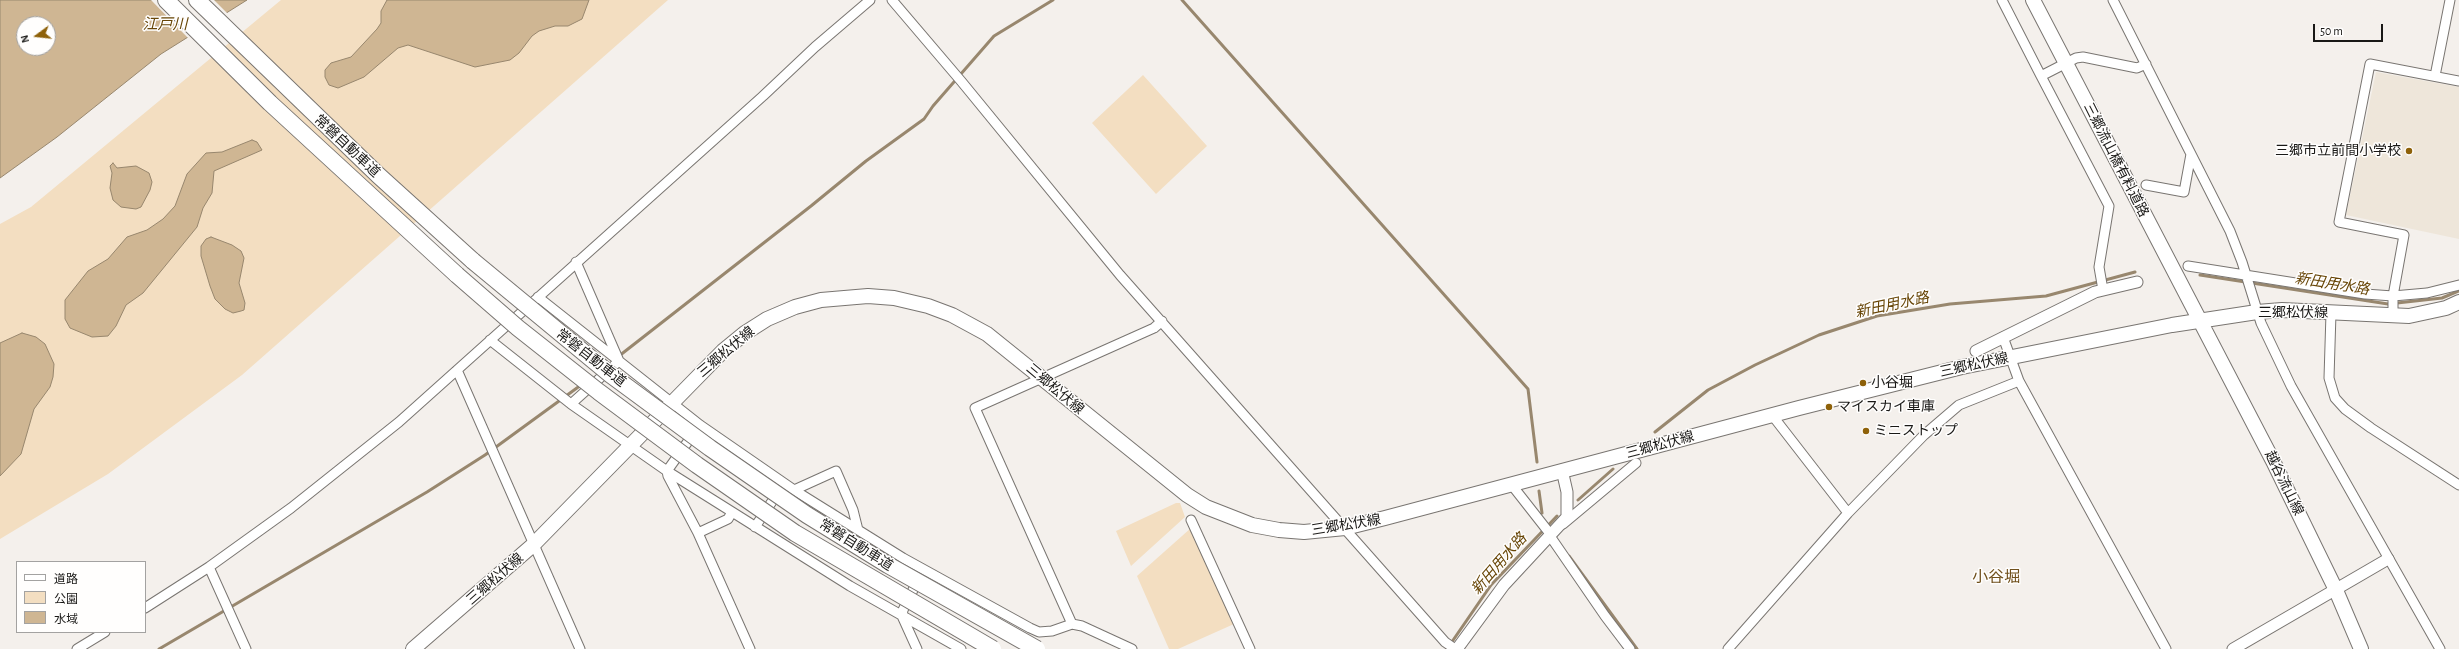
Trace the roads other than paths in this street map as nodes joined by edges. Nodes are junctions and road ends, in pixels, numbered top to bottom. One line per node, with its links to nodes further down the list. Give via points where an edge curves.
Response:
1 (166, 0): 78 (highway, 常磐自動車道, bridge, via 363,190 518,328 599,392 696,465 795,533)
2 (197, 0): 80 (highway, 常磐自動車道, bridge, via 390,186 478,266 611,375 807,515 963,609)
3 (870, 0): 16 (street)
4 (892, 0): 30 (street, via 1062,207)
5 (2002, 0): 11 (street)
6 (2033, 0): 9 (main road, 三郷流山橋有料道路)
7 (2113, 0): 10 (street)
8 (2450, 0): 12 (street)
9 (2066, 63): 10 (street, via 2083,57 2137,68); 11 (street); 29 (main road, 三郷流山橋有料道路)
10 (2146, 64): 14 (street)
11 (2041, 76): 21 (street, via 2109,206 2100,275)
12 (2435, 76): 13 (street); 25 (street, via 2370,64 2339,222 2404,235)
13 (2459, 81)
14 (2191, 154): 15 (street, via 2184,192); 18 (street, via 2230,231)
15 (2146, 185)
16 (576, 262): 23 (street); 35 (street)
17 (2188, 266): 18 (street)
18 (2246, 275): 25 (street, via 2365,294); 27 (street)
19 (2137, 282): 21 (street)
20 (2459, 285): 22 (street)
21 (2103, 290): 31 (street)
22 (2428, 294): 25 (street); 26 (street)
23 (538, 297): 32 (street); 35 (street)
24 (2459, 302): 26 (main road, 三郷松伏線)
25 (2393, 305): 26 (main road, 三郷松伏線); 28 (main road, 三郷松伏線)
26 (2431, 308)
27 (2257, 312): 28 (main road, 三郷松伏線, via 2282,310); 29 (main road, 三郷松伏線); 61 (street, via 2291,386)
28 (2331, 313): 49 (street, via 2329,378 2335,398 2345,410)
29 (2199, 320): 34 (main road, 三郷松伏線); 64 (main road, 越谷流山線, via 2273,461)
30 (1162, 321): 37 (street, via 1154,328); 56 (street)
31 (2003, 337): 33 (street); 34 (street)
32 (490, 340): 36 (street); 39 (street)
33 (1976, 351)
34 (2010, 357): 38 (street); 41 (main road, 三郷松伏線, via 1917,377)
35 (617, 358): 39 (street); 40 (street)
36 (457, 370): 60 (street); 62 (street, via 335,474)
37 (1043, 379): 40 (main road, 三郷松伏線, via 988,334 952,315 894,298 844,297 795,307 767,319 723,351); 56 (main road, 三郷松伏線, via 1155,471 1206,507 1234,519 1279,530 1304,532); 67 (street, via 975,408)
38 (2019, 381): 52 (street, via 1959,405 1901,457); 85 (street)
39 (566, 400): 43 (street)
40 (670, 403): 42 (street); 43 (main road, 三郷松伏線)
41 (1772, 415): 45 (main road, 三郷松伏線); 52 (street)
42 (700, 425): 46 (street); 47 (street)
43 (631, 446): 46 (street); 60 (main road, 三郷松伏線)
44 (1636, 463): 54 (street)
45 (1562, 470): 48 (main road, 三郷松伏線); 54 (street, via 1569,509)
46 (667, 472): 51 (street); 58 (street)
47 (784, 484): 50 (street); 55 (street)
48 (1511, 484): 56 (main road, 三郷松伏線); 59 (street)
49 (2459, 485)
50 (794, 490): 57 (street); 57 (street, via 836,471 853,510)
51 (732, 512): 55 (street); 58 (street, via 728,519)
52 (1848, 513): 84 (street)
53 (1191, 520): 82 (street)
54 (1561, 526): 59 (street)
55 (756, 527): 66 (street)
56 (1345, 528): 70 (street, via 1445,642)
57 (858, 530): 63 (street)
58 (698, 533): 75 (street)
59 (1551, 535): 70 (street, via 1504,585); 83 (street)
60 (533, 545): 73 (main road, 三郷松伏線); 74 (street)
61 (2388, 559): 64 (street); 88 (street)
62 (208, 567): 65 (street); 72 (street)
63 (923, 569): 66 (street); 68 (street)
64 (2335, 588): 86 (street); 87 (main road, 越谷流山線)
65 (146, 607)
66 (902, 616): 76 (street); 77 (street)
67 (1072, 624): 68 (street, via 1052,631 1039,632); 81 (street)
68 (1030, 628): 79 (street)
69 (103, 633): 71 (street)
70 (1458, 648)
71 (77, 649)
72 (246, 649)
73 (413, 649)
74 (580, 649)
75 (750, 649)
76 (917, 649)
77 (961, 649)
78 (993, 649)
79 (1018, 649)
80 (1037, 649)
81 (1132, 649)
82 (1250, 649)
83 (1630, 649)
84 (1728, 649)
85 (2166, 649)
86 (2233, 649)
87 (2361, 649)
88 (2440, 649)

